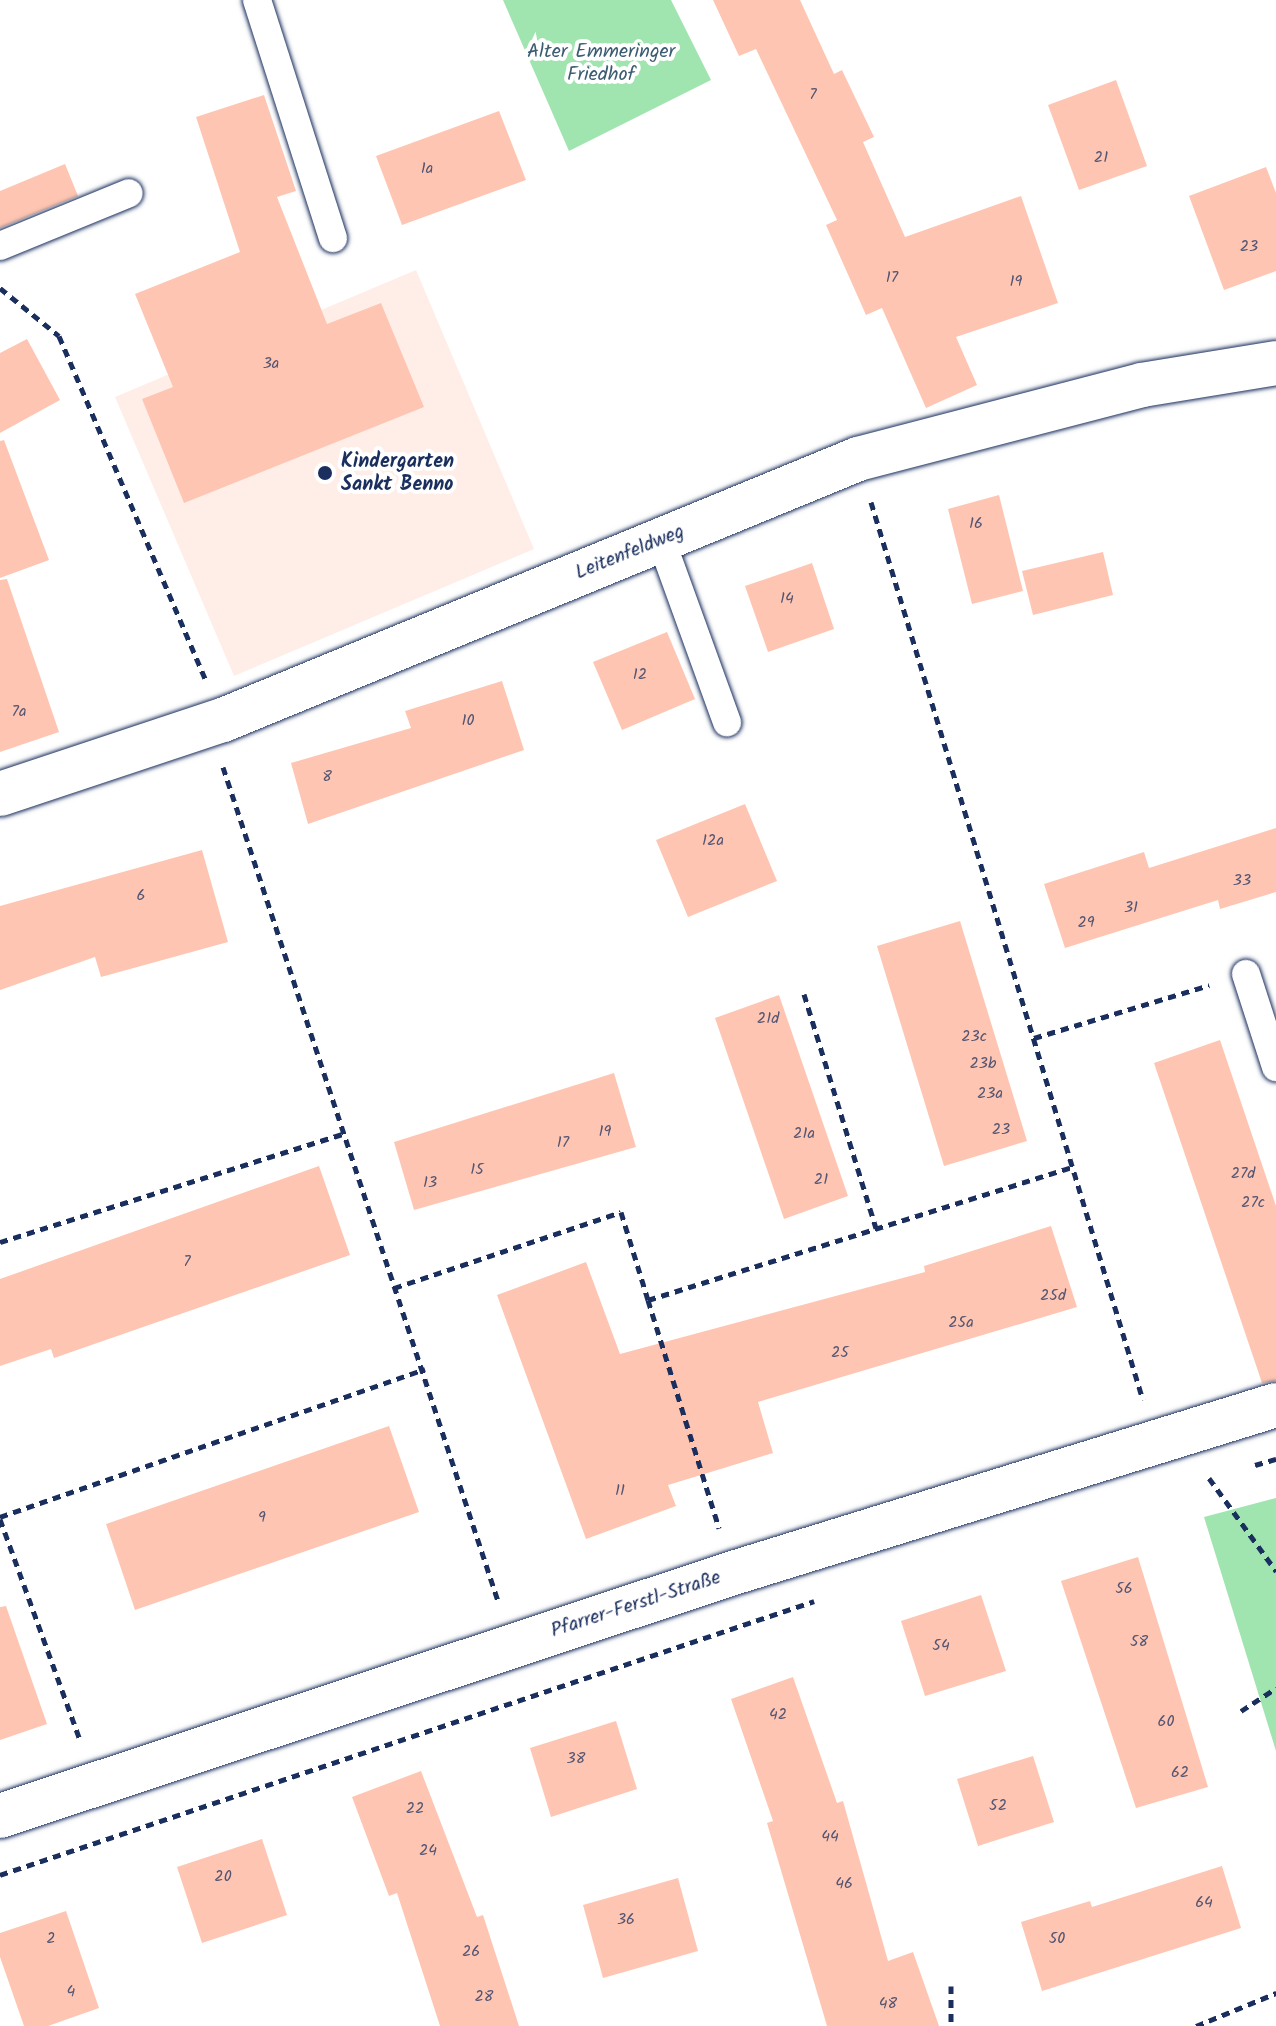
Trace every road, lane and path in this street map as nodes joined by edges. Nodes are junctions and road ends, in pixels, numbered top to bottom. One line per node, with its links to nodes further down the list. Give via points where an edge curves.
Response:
1 (257, 0): 3 (lane)
2 (129, 193): 4 (lane)
3 (333, 238)
4 (0, 246)
5 (0, 288): 9 (path, via 59,336)
6 (1276, 363): 7 (street, Leitenfeldweg, via 1142,385)
7 (858, 459): 8 (street, Leitenfeldweg); 14 (path)
8 (661, 540): 9 (street, Leitenfeldweg); 10 (lane)
9 (223, 720): 11 (street, Leitenfeldweg); 16 (path, via 220,759)
10 (727, 722)
11 (0, 794)
12 (1246, 974): 14 (path); 15 (lane)
13 (804, 994): 18 (path)
14 (1034, 1038): 17 (path)
15 (1276, 1067)
16 (343, 1134): 19 (path); 20 (path)
17 (1073, 1167): 18 (path); 24 (path)
18 (876, 1228): 21 (path)
19 (0, 1242)
20 (394, 1288): 21 (path, via 621,1212); 22 (path)
21 (648, 1300): 32 (path)
22 (425, 1369): 30 (path); 34 (path)
23 (1276, 1405): 24 (street, Pfarrer-Ferstl-Straße)
24 (1156, 1443): 32 (street, Pfarrer-Ferstl-Straße)
25 (1276, 1459): 26 (path)
26 (1249, 1466)
27 (1222, 1474): 28 (path)
28 (1209, 1478): 29 (path); 31 (path)
29 (1196, 1481)
30 (0, 1518): 37 (path)
31 (1276, 1571)
32 (733, 1573): 34 (street, Pfarrer-Ferstl-Straße)
33 (827, 1597): 39 (path)
34 (512, 1646): 37 (street, Pfarrer-Ferstl-Straße)
35 (1276, 1688): 36 (path)
36 (1241, 1711)
37 (96, 1784): 38 (street, Pfarrer-Ferstl-Straße)
38 (0, 1816)
39 (0, 1875)
40 (951, 1986): 42 (path)
41 (1276, 1993): 43 (path)
42 (951, 2026)
43 (1196, 2026)

